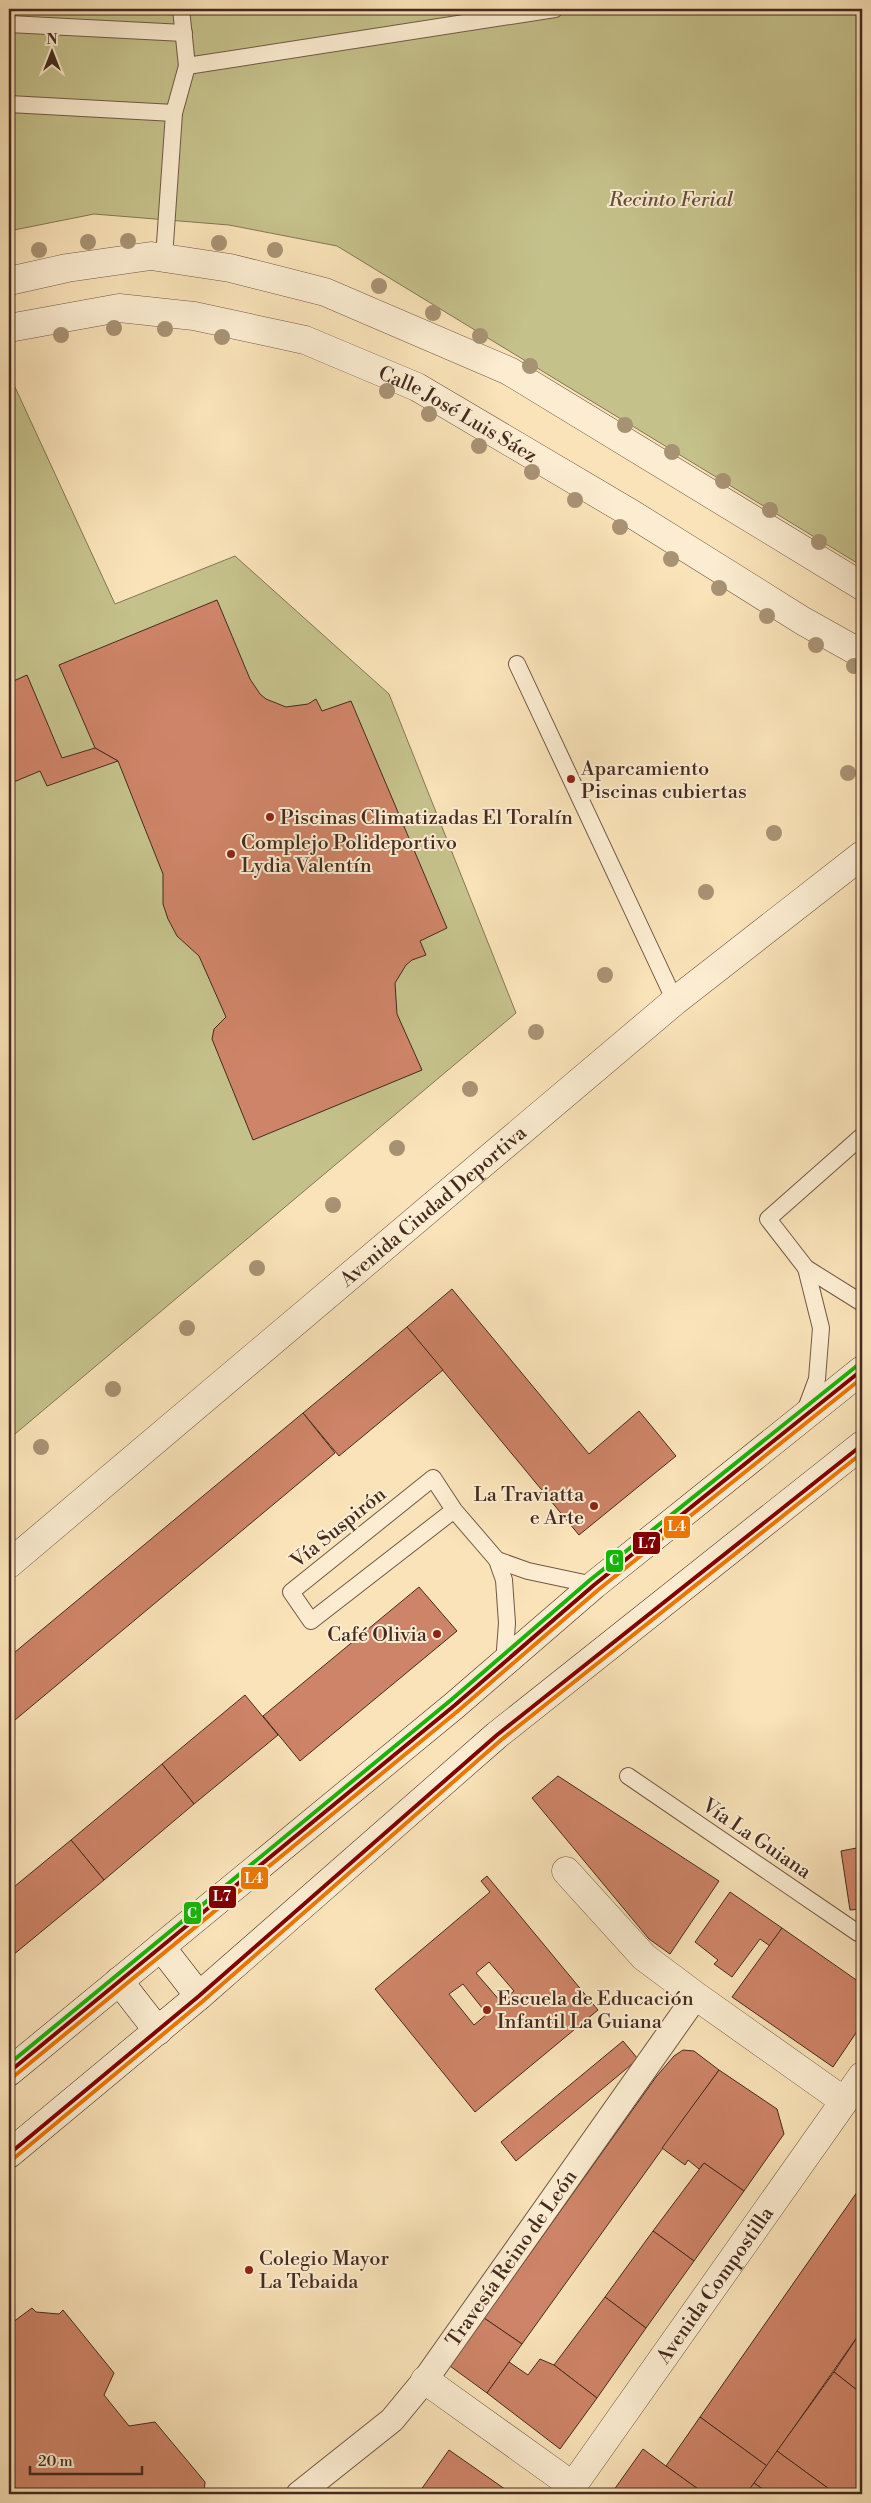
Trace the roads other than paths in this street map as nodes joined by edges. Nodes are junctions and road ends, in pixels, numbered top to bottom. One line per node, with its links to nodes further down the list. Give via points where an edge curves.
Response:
1 (181, 9): 4 (lane)
2 (555, 9): 5 (lane)
3 (9, 24): 4 (lane)
4 (184, 33): 5 (lane)
5 (187, 66): 7 (lane)
6 (9, 104): 7 (lane)
7 (174, 114): 8 (lane)
8 (164, 258): 9 (street, via 150,256 67,268); 11 (street, via 230,268 325,292 508,371)
9 (9, 281)
10 (9, 328): 12 (street, Calle José Luis Sáez, via 118,308 194,316 305,340 417,387)
11 (862, 586)
12 (862, 654)
13 (517, 664): 15 (lane)
14 (862, 855): 15 (street, Avenida Ciudad Deportiva)
15 (674, 1001): 24 (street, Avenida Ciudad Deportiva)
16 (862, 1136): 17 (lane, via 768,1219)
17 (806, 1268): 18 (lane); 20 (lane, via 816,1301 820,1336 817,1378)
18 (862, 1303)
19 (862, 1370): 20 (street)
20 (802, 1419): 25 (street)
21 (862, 1445): 32 (street, via 497,1735)
22 (454, 1510): 22 (lane, Vía Suspirón, via 433,1478 291,1592 311,1621); 23 (lane, Vía Suspirón)
23 (497, 1560): 25 (lane, Vía Suspirón, via 528,1571); 26 (lane, Vía Suspirón, via 504,1580 507,1623)
24 (9, 1564)
25 (594, 1586): 26 (street)
26 (504, 1663): 30 (street)
27 (628, 1776): 29 (lane, Vía La Guiana)
28 (566, 1871): 33 (street, via 644,1957)
29 (862, 1933)
30 (161, 1947): 31 (street); 32 (street)
31 (119, 1981): 34 (street); 35 (street)
32 (199, 1996): 34 (street)
33 (696, 1996): 37 (street); 39 (street, Travesía Reino de León)
34 (158, 2031): 38 (street)
35 (9, 2072)
36 (862, 2076): 37 (street, Avenida Compostilla)
37 (844, 2101): 40 (street, Avenida Compostilla)
38 (9, 2154)
39 (425, 2380): 40 (street); 41 (street, Travesía Reino de León, via 392,2420)
40 (570, 2490)
41 (299, 2494)

